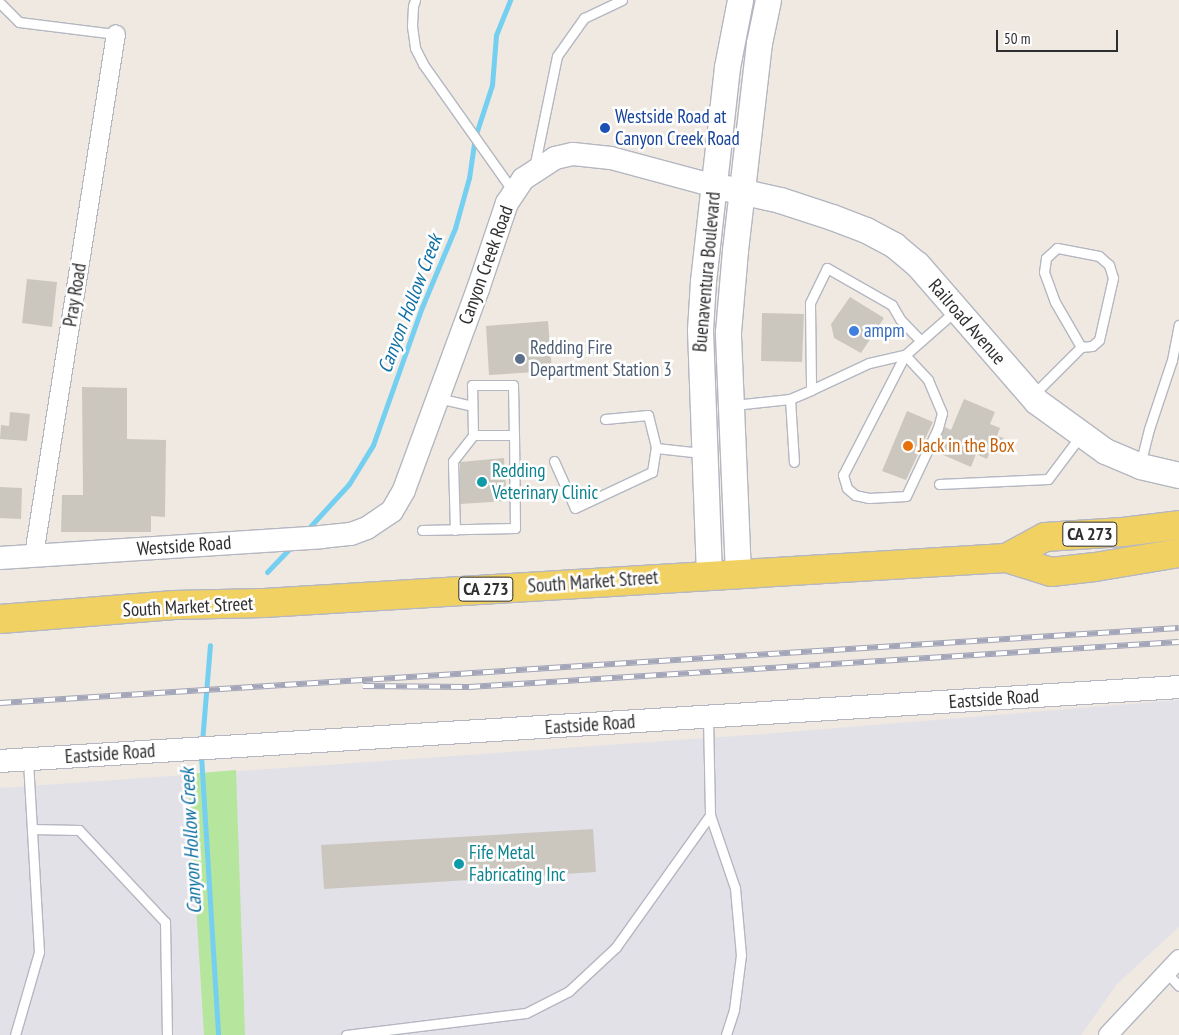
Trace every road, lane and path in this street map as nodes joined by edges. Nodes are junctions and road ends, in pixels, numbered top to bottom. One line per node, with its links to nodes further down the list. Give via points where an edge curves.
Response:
1 (415, 0): 9 (lane, via 412,26 415,48 423,64)
2 (622, 0): 7 (lane, via 584,18 557,56)
3 (740, 0): 8 (main road, Buenaventura Boulevard, via 727,66)
4 (768, 0): 10 (main road, Buenaventura Boulevard, via 759,43)
5 (0, 3): 6 (lane, via 19,22)
6 (116, 34): 38 (street, Pray Road)
7 (533, 171): 8 (street, Canyon Creek Road, via 563,156 593,156); 9 (street, Canyon Creek Road)
8 (715, 186): 10 (main road, Canyon Creek Road); 27 (main road, Buenaventura Boulevard, via 700,330)
9 (513, 191): 18 (street, Canyon Creek Road)
10 (742, 192): 11 (main road, Railroad Avenue, via 780,200 880,237 917,264); 20 (main road, Buenaventura Boulevard, via 728,332)
11 (957, 309): 13 (lane); 17 (main road, Railroad Avenue)
12 (1179, 325): 30 (lane, via 1172,360)
13 (921, 341): 15 (lane); 16 (lane, via 892,306 827,268 810,303)
14 (1081, 347): 14 (lane, via 1092,346 1099,340 1113,278 1109,265 1099,256 1057,248 1046,258 1044,272 1055,302); 17 (lane)
15 (905, 355): 15 (lane, via 843,475 847,488 855,495 869,498 906,496 938,428 942,413 928,380); 16 (lane, via 869,363)
16 (811, 390): 19 (lane)
17 (1032, 396): 24 (main road, Railroad Avenue)
18 (438, 398): 21 (lane); 34 (street, Canyon Creek Road, via 400,498 384,518)
19 (790, 400): 20 (lane); 29 (lane)
20 (732, 405): 41 (main road, Buenaventura Boulevard)
21 (472, 406): 23 (lane, via 472,385 513,385); 25 (lane)
22 (605, 418): 26 (lane, via 648,415)
23 (514, 435): 25 (lane); 36 (lane, via 515,528)
24 (1081, 435): 30 (main road, Railroad Avenue, via 1105,451); 32 (lane, via 1048,479)
25 (473, 436): 36 (lane, via 453,461)
26 (656, 448): 27 (lane); 28 (lane, via 652,472 575,508)
27 (704, 453): 42 (main road, Buenaventura Boulevard)
28 (554, 460)
29 (794, 462)
30 (1140, 466): 31 (main road, Railroad Avenue)
31 (1179, 475)
32 (939, 484)
33 (1179, 525): 40 (main road, South Market Street / CA 273, via 1045,537)
34 (367, 528): 38 (street, Westside Road, via 351,534 321,537)
35 (422, 530): 36 (lane)
36 (455, 530)
37 (1179, 553): 40 (main road, South Market Street / CA 273, via 1095,568 1051,572)
38 (34, 556): 39 (street, Westside Road)
39 (0, 558)
40 (1006, 558): 41 (main road, South Market Street / CA 273)
41 (738, 574): 42 (main road, South Market Street / CA 273)
42 (708, 575): 43 (main road, South Market Street / CA 273, via 264,603 174,605)
43 (0, 619)
44 (1179, 687): 45 (street, Eastside Road)
45 (708, 718): 46 (street, Eastside Road); 48 (lane)
46 (28, 760): 47 (street, Eastside Road); 49 (lane)
47 (0, 762)
48 (710, 815): 55 (lane, via 616,947 569,991 526,1013); 56 (lane, via 735,888 741,955 734,1010)
49 (32, 829): 53 (lane, via 40,952); 54 (lane, via 79,830 165,922)
50 (1179, 959): 51 (street)
51 (1166, 972): 52 (lane); 57 (street)
52 (1179, 986)
53 (15, 1035)
54 (167, 1035)
55 (346, 1035)
56 (726, 1035)
57 (1108, 1035)

